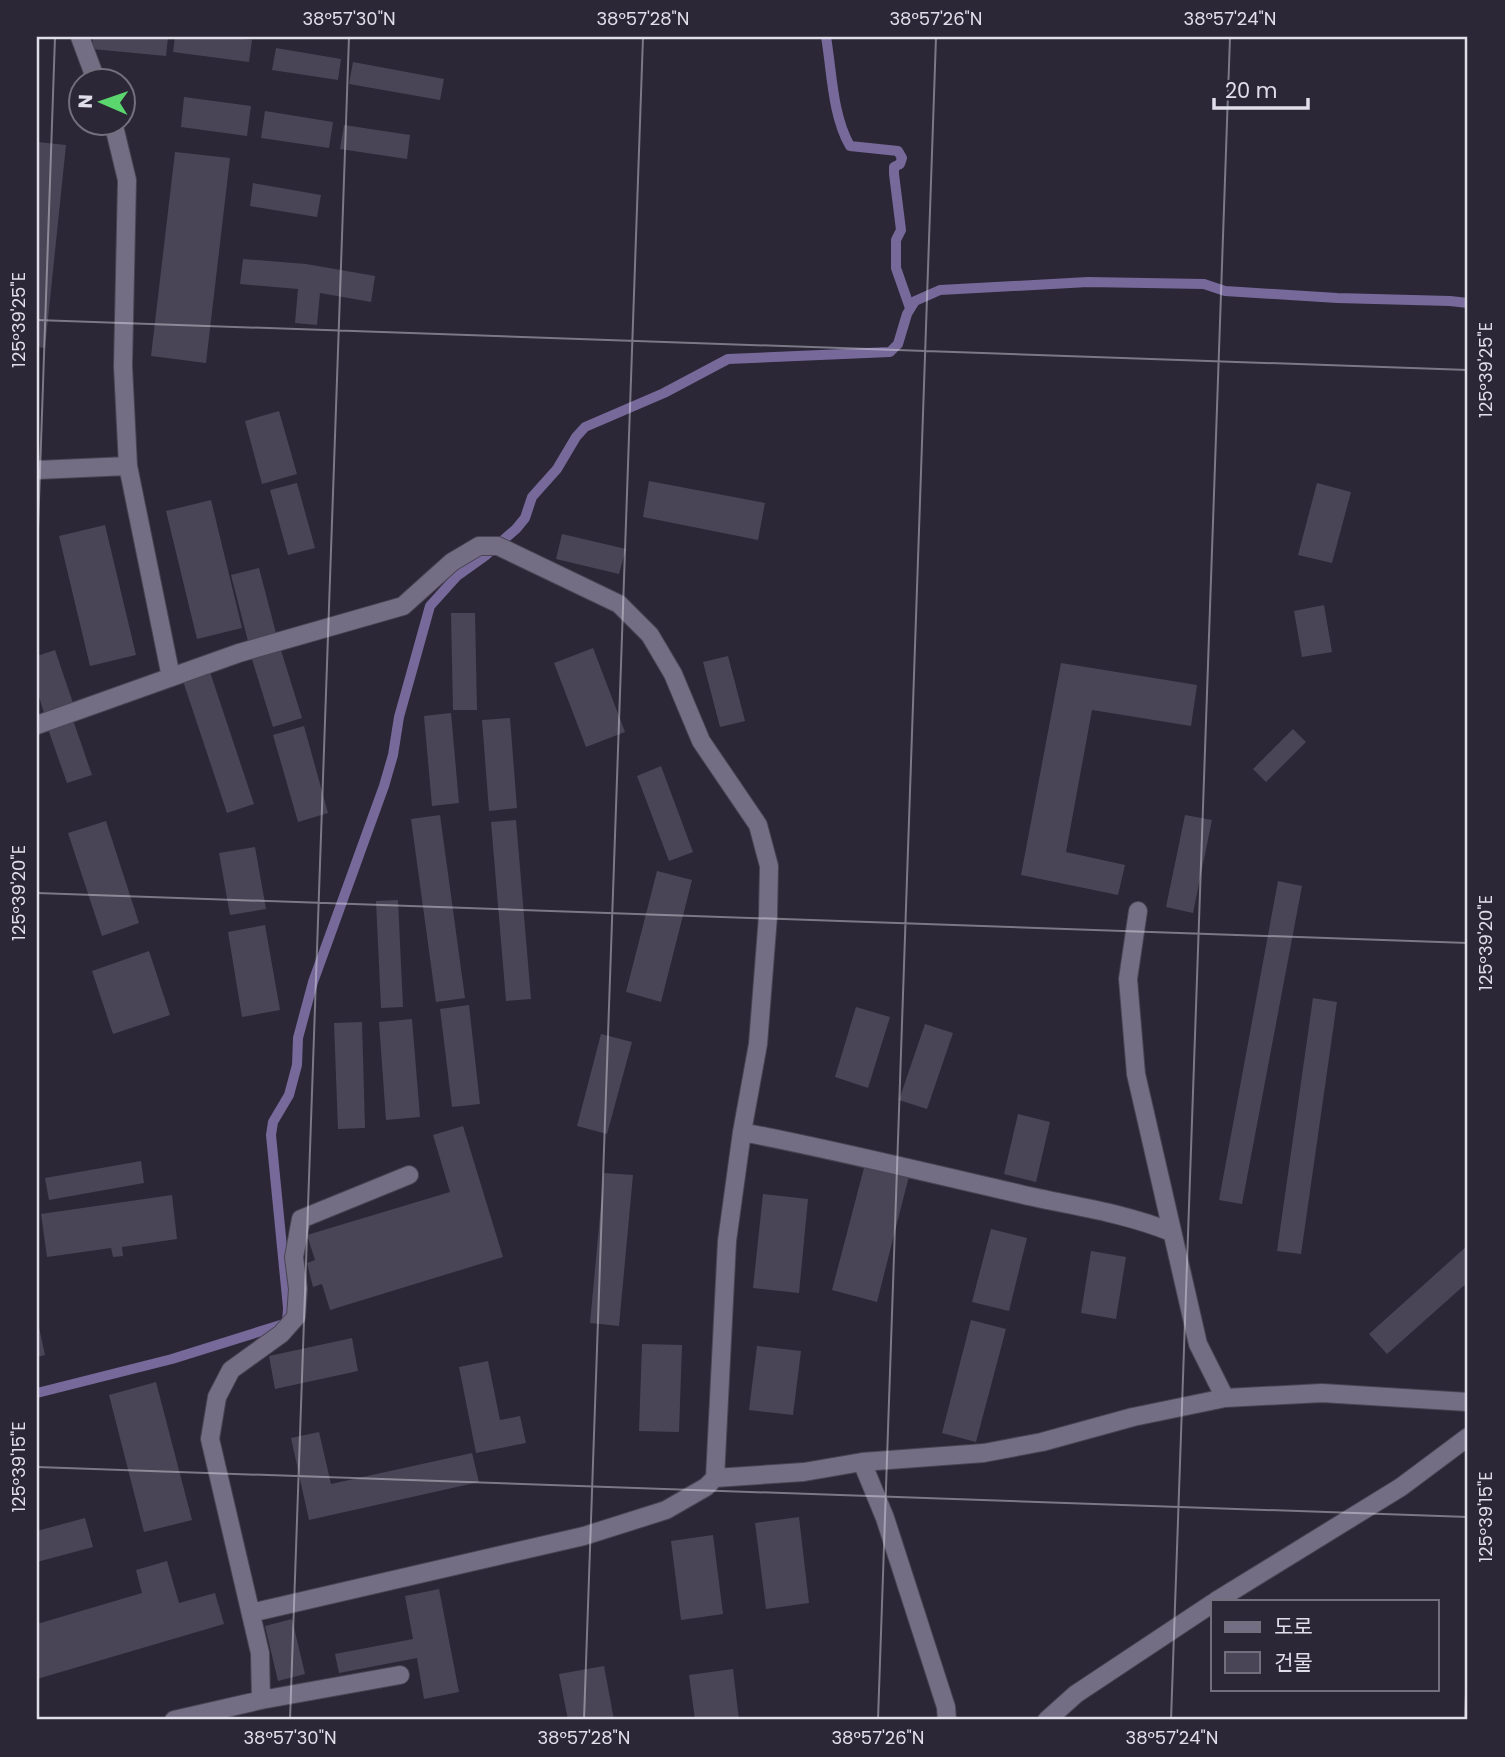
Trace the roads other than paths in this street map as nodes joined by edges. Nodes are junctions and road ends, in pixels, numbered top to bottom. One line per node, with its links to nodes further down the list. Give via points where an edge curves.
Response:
1 (80, 37): 2 (street)
2 (91, 66)
3 (116, 136): 4 (street, via 127,180 123,366)
4 (128, 466): 5 (street); 6 (street)
5 (37, 470)
6 (171, 677): 7 (street); 9 (street, via 403,606 452,562 479,546 498,546 619,604 650,635 667,664 701,741 758,825 769,866 758,1044)
7 (37, 725)
8 (1138, 911): 11 (street, via 1128,979 1136,1074)
9 (742, 1132): 11 (street, via 1140,1219); 16 (street, via 727,1241)
10 (409, 1175): 19 (street, via 301,1219 294,1257 296,1317 281,1334 231,1370 217,1397 210,1439)
11 (1171, 1232): 12 (street, via 1198,1344)
12 (1225, 1398): 13 (street, via 1322,1393); 15 (street, via 984,1453)
13 (1468, 1402)
14 (1468, 1437): 17 (street, via 1401,1488)
15 (862, 1462): 16 (street, via 804,1472); 23 (street, via 885,1518)
16 (715, 1478): 19 (street, via 666,1510 584,1536)
17 (1217, 1600)
18 (1211, 1604): 24 (street, via 1076,1694)
19 (251, 1613): 21 (street, via 260,1653)
20 (400, 1675): 21 (street)
21 (261, 1700): 22 (street)
22 (174, 1720)
23 (947, 1720)
24 (1047, 1720)

